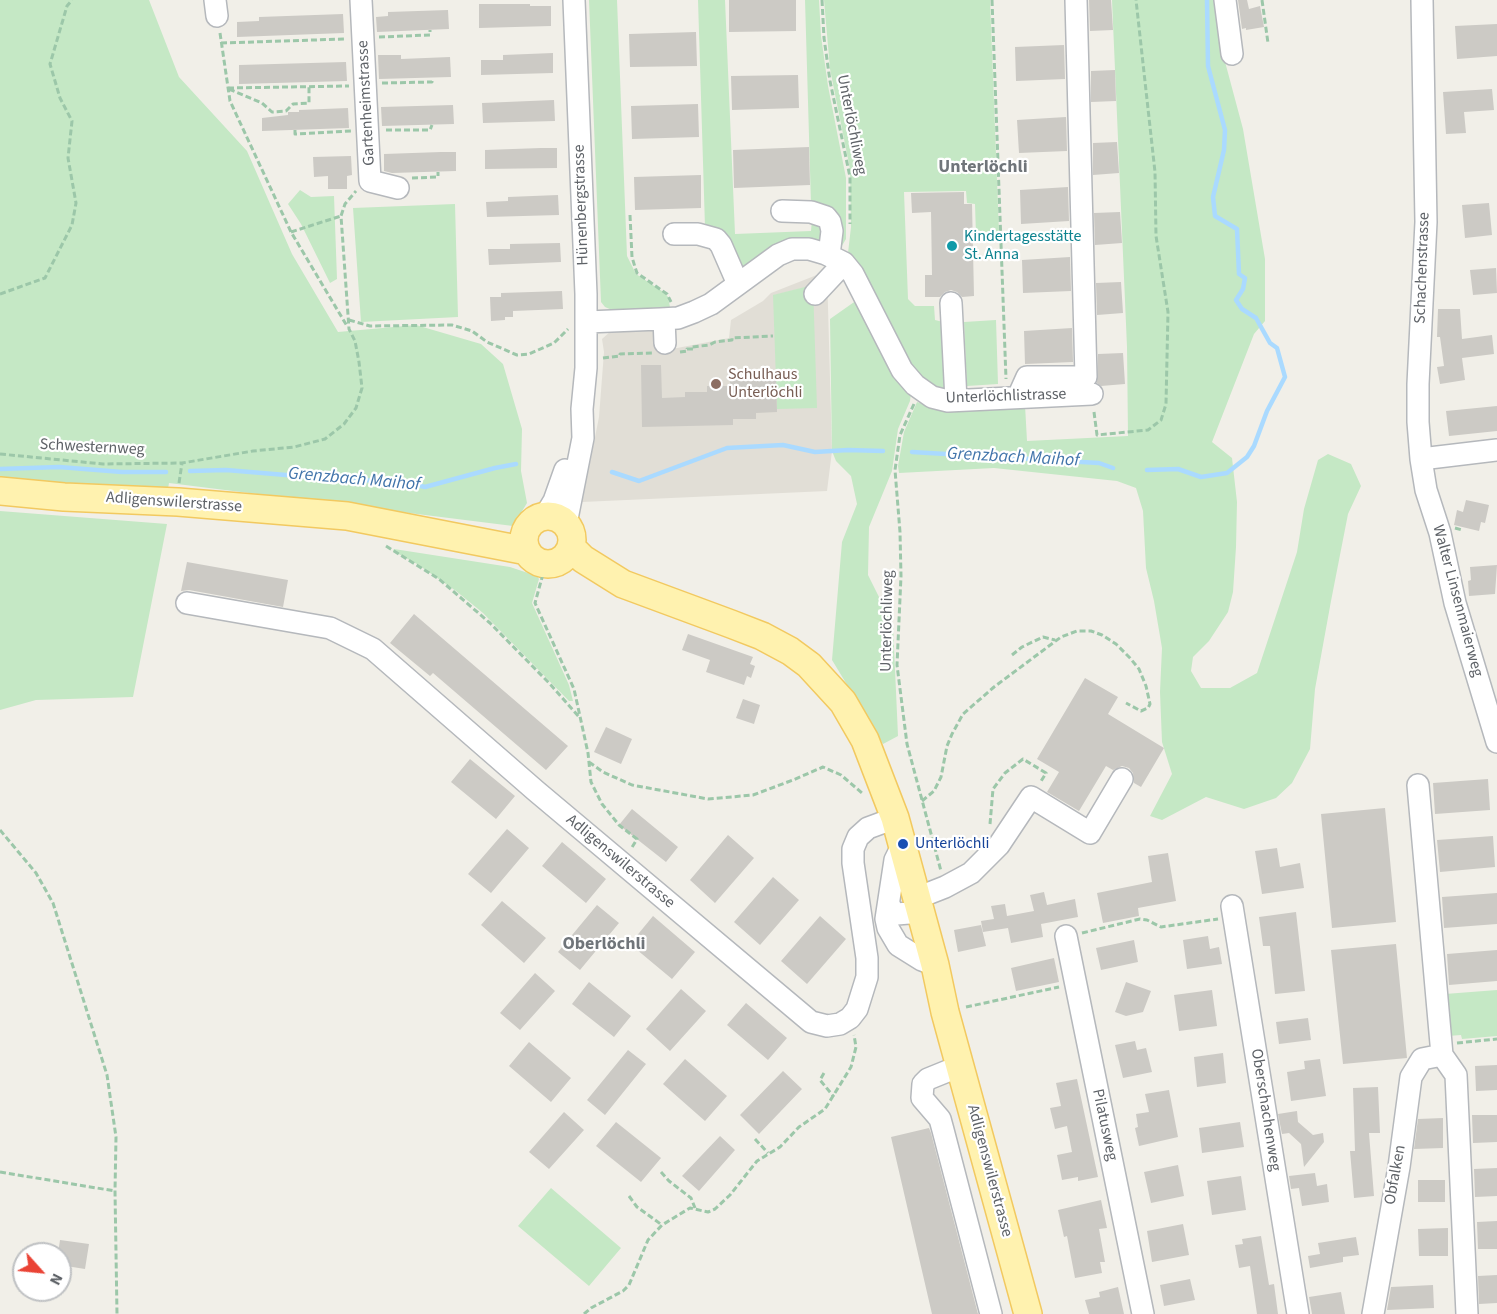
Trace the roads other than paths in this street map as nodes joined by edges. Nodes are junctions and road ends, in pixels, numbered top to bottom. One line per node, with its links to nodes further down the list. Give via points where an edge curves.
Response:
1 (361, 0): 7 (street, Gartenheimstrasse, via 370,181)
2 (574, 0): 15 (street, Hünenbergstrasse)
3 (1076, 0): 18 (street, via 1086,377 1027,377)
4 (1225, 0): 6 (street)
5 (1422, 0): 21 (street, Schachenstrasse, via 1426,222 1418,384)
6 (1232, 54)
7 (405, 183)
8 (782, 211): 10 (street, via 826,217)
9 (674, 234): 11 (street, via 716,239)
10 (836, 259): 11 (street, via 809,249 792,249); 12 (street); 19 (street, Unterlöchlistrasse, via 853,274 902,370 922,391 940,399)
11 (738, 284): 14 (street, via 704,308 678,318)
12 (815, 294)
13 (951, 303): 19 (street)
14 (668, 315): 15 (street); 16 (street)
15 (580, 323): 24 (street, Hünenbergstrasse, via 586,368 582,409 554,501)
16 (674, 347)
17 (1092, 394): 18 (street, Unterlöchlistrasse)
18 (1013, 397): 19 (street, Unterlöchlistrasse)
19 (956, 400)
20 (1497, 450): 21 (street)
21 (1420, 459): 26 (street, Walter Linsenmaierweg, via 1455,603)
22 (0, 491): 23 (main road, Adligenswilerstrasse, via 347,516 385,513)
23 (526, 542): 24 (main road, Adligenswilerstrasse, via 532,558 550,564); 24 (main road, via 529,526 536,519)
24 (557, 545): 29 (main road, Adligenswilerstrasse, via 596,580 623,584 762,636 809,665 843,702 865,740)
25 (186, 603): 29 (street, Adligenswilerstrasse, via 330,628 373,649 811,1022 827,1026 840,1023 857,1009 867,977 867,958 854,849 858,837 868,828)
26 (1497, 742)
27 (1122, 779): 30 (street, via 1090,833 1031,797 1019,818 971,873 944,875)
28 (1418, 784): 35 (street)
29 (899, 831): 30 (main road, Adligenswilerstrasse); 31 (street)
30 (917, 898): 31 (street, via 914,909 903,914 892,911); 34 (main road, Adligenswilerstrasse)
31 (889, 904): 34 (street, via 886,919 898,945)
32 (1233, 912): 40 (street, Oberschachenweg)
33 (1066, 936): 39 (street, Pilatusweg)
34 (935, 965): 36 (main road, Adligenswilerstrasse)
35 (1442, 1055): 41 (street, Obfalken, via 1422,1059 1411,1077); 42 (street, via 1456,1075)
36 (960, 1066): 37 (street, via 928,1079 921,1092 940,1119); 38 (main road, Adligenswilerstrasse)
37 (992, 1314)
38 (1028, 1314)
39 (1143, 1314)
40 (1298, 1314)
41 (1372, 1314)
42 (1467, 1314)

